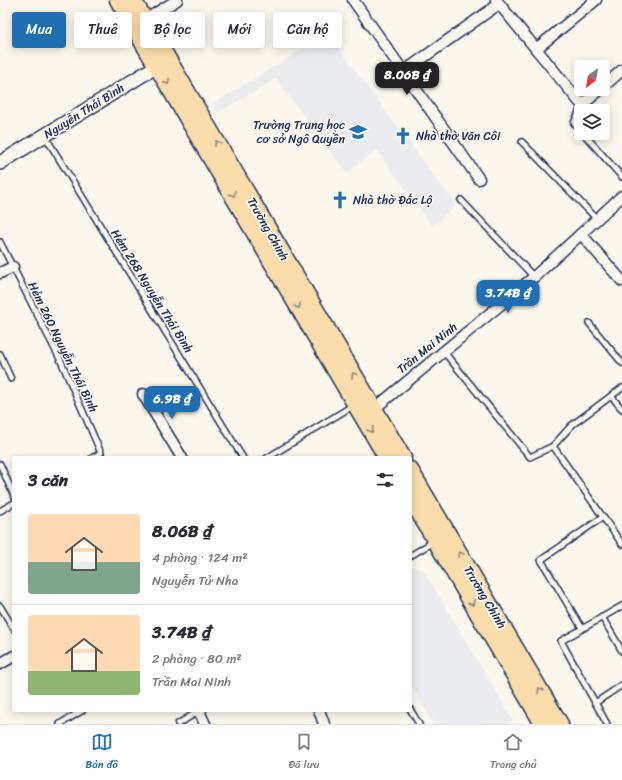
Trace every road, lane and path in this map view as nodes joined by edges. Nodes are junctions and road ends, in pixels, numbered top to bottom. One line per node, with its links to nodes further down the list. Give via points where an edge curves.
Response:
1 (118, 0): 11 (main road, Trường Chinh)
2 (134, 0): 7 (main road, Trường Chinh)
3 (177, 0): 8 (street)
4 (353, 0): 13 (street)
5 (596, 0): 10 (street)
6 (498, 2): 10 (street); 13 (street)
7 (141, 12)
8 (158, 12)
9 (157, 48): 11 (main road, Trường Chinh)
10 (536, 49): 16 (street)
11 (163, 62): 18 (street, Nguyễn Thái Bình); 41 (main road, Trường Chinh, one-way to 41); 42 (main road, Trường Chinh, one-way to 11)
12 (622, 70): 14 (street)
13 (403, 72): 23 (street)
14 (610, 81)
15 (593, 96): 17 (street)
16 (581, 104)
17 (583, 104)
18 (44, 135): 21 (street, Nguyễn Thái Bình); 47 (lane, Hẻm 268 Nguyễn Thái Bình)
19 (589, 140): 22 (lane)
20 (522, 142): 26 (lane)
21 (0, 163)
22 (622, 177)
23 (479, 179)
24 (622, 196): 26 (street, Trần Mai Ninh)
25 (461, 200): 31 (lane)
26 (597, 219): 27 (street, Trần Mai Ninh)
27 (581, 234): 31 (street, Trần Mai Ninh); 32 (street)
28 (0, 242): 29 (lane, Hẻm 260 Nguyễn Thái Bình)
29 (13, 267): 30 (street); 45 (lane, Hẻm 260 Nguyễn Thái Bình, via 61,361 101,453)
30 (0, 273)
31 (534, 277): 34 (street, Trần Mai Ninh)
32 (622, 281)
33 (589, 322): 36 (lane)
34 (444, 352): 42 (street, Trần Mai Ninh); 44 (lane, via 530,458)
35 (0, 354): 37 (lane)
36 (622, 363)
37 (12, 380)
38 (622, 388): 40 (lane)
39 (143, 394): 46 (street)
40 (611, 396): 43 (lane); 44 (lane, via 572,425)
41 (356, 404): 48 (lane); 49 (main road, Trường Chinh, one-way to 49)
42 (374, 409): 50 (main road, Trường Chinh)
43 (622, 409)
44 (553, 446): 57 (lane)
45 (96, 456)
46 (181, 456)
47 (242, 456)
48 (270, 456)
49 (386, 456)
50 (402, 456)
51 (0, 464): 53 (lane)
52 (412, 474): 68 (main road, Trường Chinh, one-way to 52)
53 (12, 491)
54 (412, 500): 60 (main road, Trường Chinh)
55 (12, 504): 56 (lane)
56 (0, 511)
57 (603, 517): 59 (lane); 67 (lane, via 541,560)
58 (622, 533): 59 (lane)
59 (617, 537): 61 (lane)
60 (436, 540): 62 (lane); 68 (main road, Trường Chinh, one-way to 68)
61 (622, 544)
62 (412, 555)
63 (0, 606): 66 (lane)
64 (622, 606): 65 (lane)
65 (602, 617): 67 (lane); 69 (lane)
66 (12, 626)
67 (582, 628): 73 (lane, via 560,641)
68 (498, 633): 84 (main road, Trường Chinh); 85 (main road, Trường Chinh, one-way to 68)
69 (622, 651)
70 (12, 657): 71 (street)
71 (0, 664)
72 (622, 685): 73 (lane)
73 (596, 703): 86 (lane)
74 (80, 712): 79 (lane)
75 (198, 712): 80 (lane)
76 (200, 712): 81 (street)
77 (320, 712): 82 (street)
78 (412, 712): 83 (lane)
79 (60, 724)
80 (178, 724)
81 (204, 724)
82 (324, 724)
83 (419, 724)
84 (543, 724)
85 (560, 724)
86 (607, 724)

